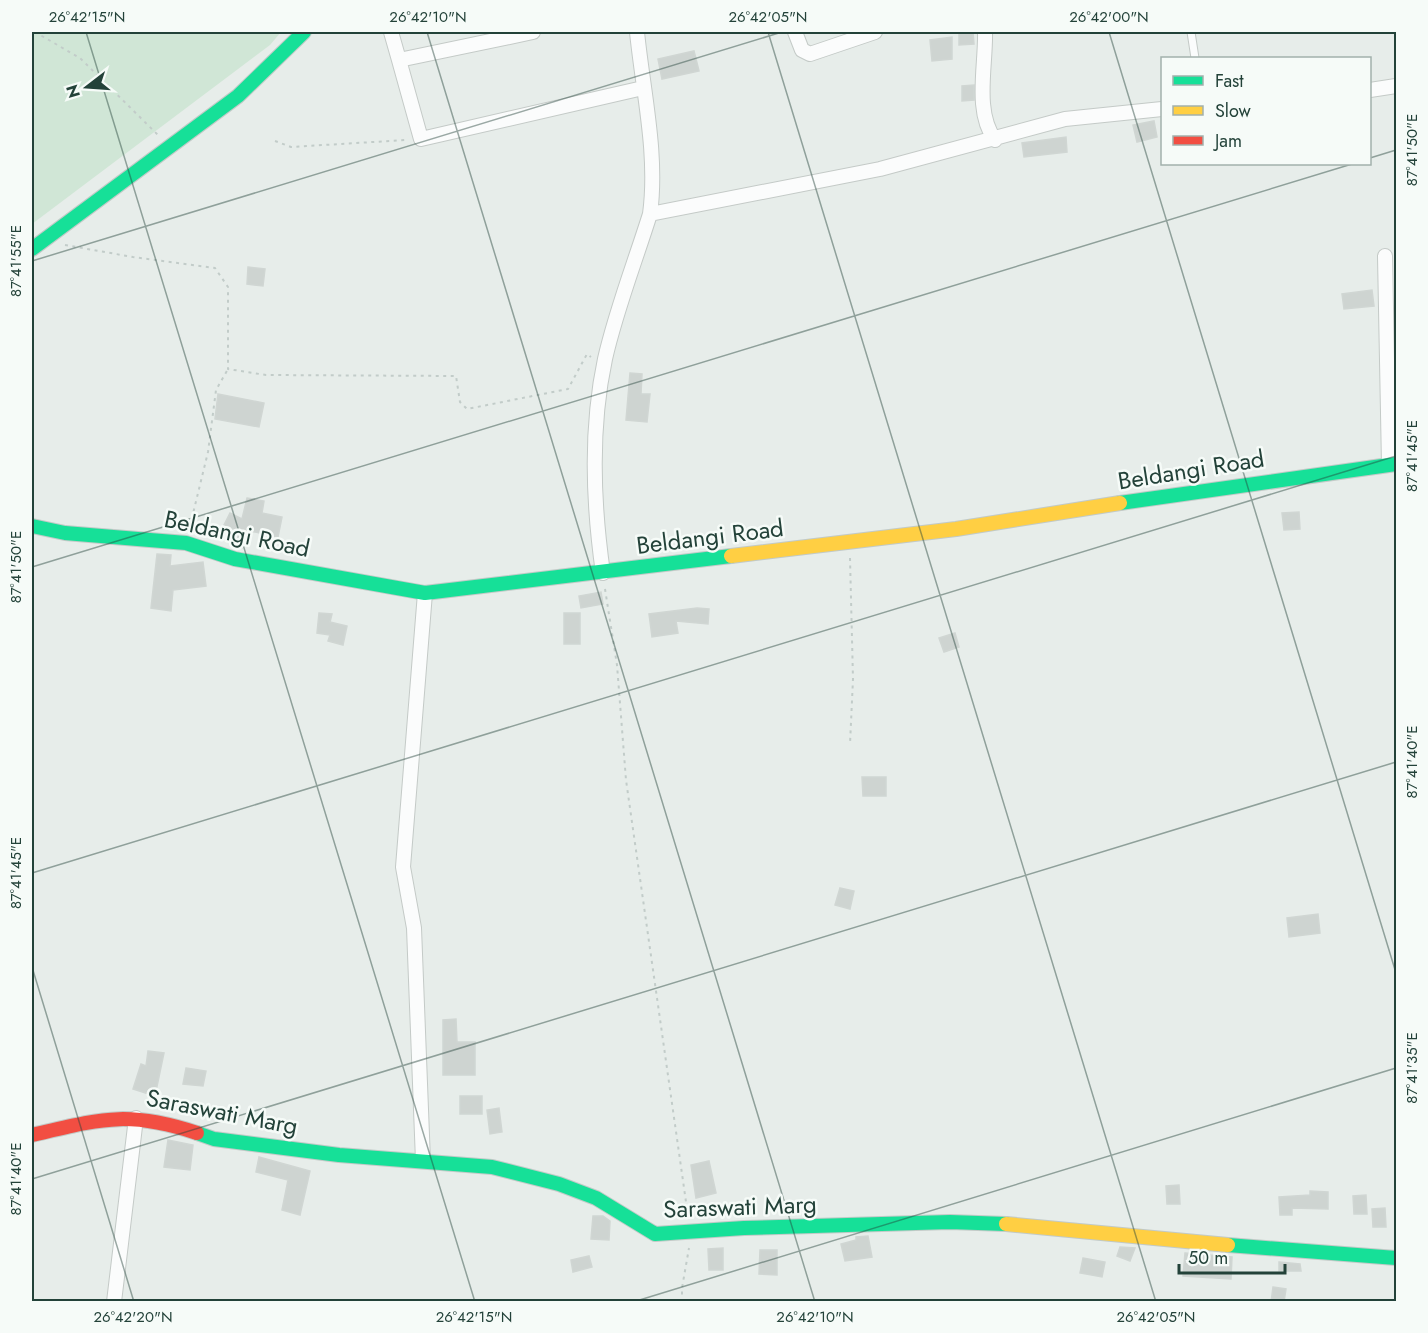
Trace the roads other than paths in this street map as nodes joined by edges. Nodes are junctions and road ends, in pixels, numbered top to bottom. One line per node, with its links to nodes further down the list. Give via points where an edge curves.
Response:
1 (304, 32): 17 (street, via 238,96)
2 (391, 32): 10 (street)
3 (533, 32): 10 (street)
4 (637, 32): 12 (street)
5 (795, 32): 6 (street, via 802,50 810,54)
6 (875, 32)
7 (985, 32): 15 (street, via 983,112)
8 (1191, 32): 9 (lane)
9 (1195, 57)
10 (399, 60): 12 (street, via 421,139)
11 (1396, 86): 13 (street)
12 (643, 88): 16 (street, via 653,159)
13 (1371, 90)
14 (1161, 109): 15 (street, via 1065,119)
15 (995, 140): 16 (street, via 880,169)
16 (650, 214): 21 (street, via 605,357 601,382 594,467)
17 (36, 245)
18 (1385, 256): 19 (street)
19 (1393, 465): 21 (street, Beldangi Road)
20 (32, 526): 22 (street, Beldangi Road, via 65,533 186,543 234,559)
21 (603, 573): 22 (street, Beldangi Road)
22 (425, 593): 25 (street, via 403,867 414,928)
23 (136, 1118): 24 (street, Saraswati Marg, via 106,1118); 25 (street, Saraswati Marg, via 214,1139); 27 (street)
24 (32, 1135)
25 (423, 1161): 26 (street, Saraswati Marg, via 492,1167 559,1184 596,1198 655,1234 950,1222)
26 (1396, 1258)
27 (114, 1302)

